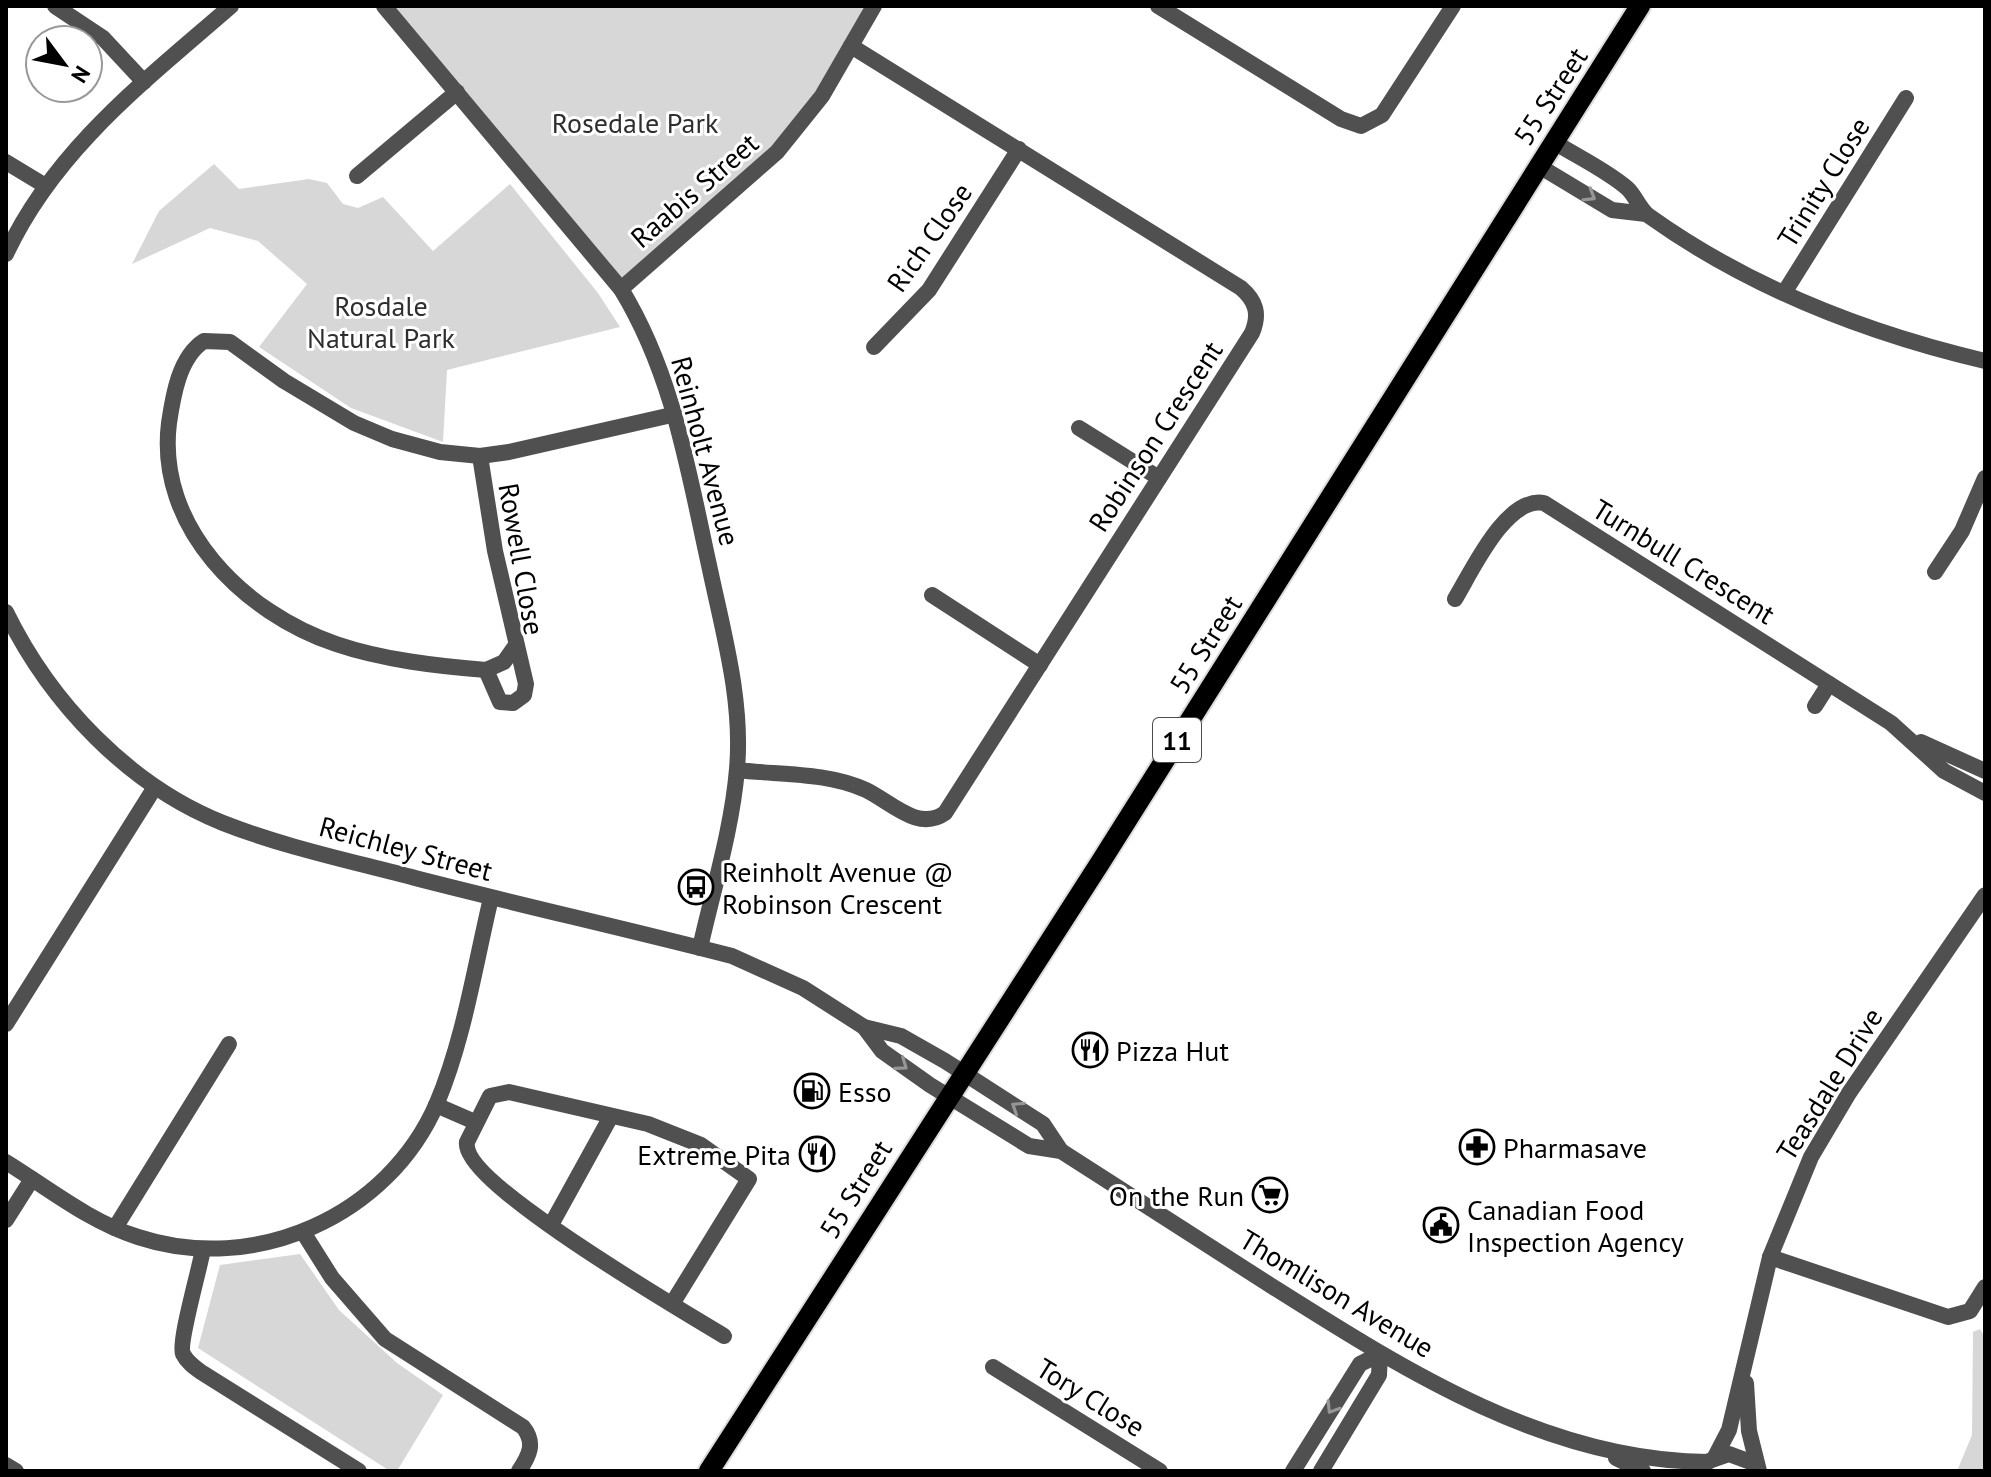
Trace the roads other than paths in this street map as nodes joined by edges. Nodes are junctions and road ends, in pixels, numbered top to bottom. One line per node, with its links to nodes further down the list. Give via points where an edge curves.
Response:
1 (55, 6): 9 (street, via 103,38)
2 (231, 6): 9 (street)
3 (384, 6): 10 (street, Reinholt Avenue)
4 (874, 6): 8 (street, Raabis Street)
5 (1158, 6): 6 (street, via 1341,119 1361,126 1382,115)
6 (1453, 6)
7 (1640, 6): 12 (main road, 55 Street / 11)
8 (851, 46): 13 (street, Robinson Crescent); 20 (street, Raabis Street, via 812,110 777,152)
9 (144, 82): 17 (street, via 91,130)
10 (457, 92): 16 (street); 20 (street, Reinholt Avenue)
11 (1906, 98): 21 (street, Trinity Close)
12 (1554, 142): 15 (main road, 55 Street / 11); 18 (street, via 1628,189)
13 (1019, 149): 22 (street, Rich Close, via 929,290); 27 (street, Robinson Crescent, via 1241,288 1254,303 1257,319 1252,333)
14 (6, 162): 17 (street)
15 (1539, 166): 18 (street, one-way to 18, via 1612,210); 49 (main road, 55 Street / 11, via 1100,863)
16 (357, 176)
17 (44, 185): 19 (street)
18 (1646, 214): 21 (street)
19 (6, 254)
20 (621, 289): 24 (street, Reinholt Avenue, via 647,337)
21 (1784, 293): 23 (street, via 1893,337)
22 (874, 347)
23 (1985, 361)
24 (676, 414): 26 (street, Rowell Close); 39 (street, Reinholt Avenue, via 732,672)
25 (1079, 428): 27 (street)
26 (480, 456): 33 (street, Rowell Close); 35 (street, Rowell Close, via 421,448 370,432 221,339 204,341 188,356 168,433 180,508 203,550 234,582 332,643)
27 (1159, 478): 34 (street, Robinson Crescent)
28 (1985, 478): 29 (street, via 1966,523)
29 (1935, 572)
30 (932, 595): 34 (street)
31 (1455, 599): 36 (street, Turnbull Crescent, via 1507,518 1528,502 1544,503)
32 (6, 612): 41 (street, Reichley Street, via 43,675 81,721)
33 (516, 645): 35 (street, Rowell Close, via 504,662); 35 (street, via 526,684 520,700 500,702)
34 (1040, 665): 39 (street, Robinson Crescent, via 951,805 937,818 915,817 835,780)
35 (486, 670)
36 (1829, 684): 37 (street); 38 (street, Turnbull Crescent)
37 (1815, 706)
38 (1913, 739): 40 (street, Turnbull Crescent); 42 (street, Turnbull Crescent, via 1944,771)
39 (737, 770): 45 (street, Reinholt Avenue)
40 (1985, 771)
41 (155, 787): 44 (street, Reichley Street, via 219,822 274,841); 46 (street)
42 (1985, 793)
43 (1985, 895): 62 (street, Teasdale Drive, via 1829,1124)
44 (491, 898): 45 (street, Reichley Street); 51 (street)
45 (700, 948): 47 (street, Reichley Street, via 782,977)
46 (6, 1024)
47 (864, 1027): 49 (street, Reichley Street, via 901,1036); 50 (street, Reichley Street, one-way to 50, via 882,1051)
48 (229, 1044): 59 (street)
49 (962, 1072): 50 (main road, 55 Street / 11); 54 (street, Thomlison Avenue, one-way to 49, via 1043,1124)
50 (947, 1096): 54 (street, Thomlison Avenue, via 1029,1146); 78 (main road, 55 Street / 11)
51 (436, 1105): 53 (street); 60 (street, via 380,1183)
52 (610, 1118): 53 (street, via 502,1092 485,1101); 58 (street); 64 (street, via 648,1124 701,1145 749,1179)
53 (475, 1122): 58 (street, via 466,1148 471,1161 507,1195)
54 (1061, 1151): 66 (street, Thomlison Avenue)
55 (6, 1162): 56 (street)
56 (32, 1179): 57 (street); 59 (street)
57 (6, 1220)
58 (551, 1225): 64 (street)
59 (115, 1228): 61 (street)
60 (303, 1232): 61 (street, via 256,1246); 77 (street, via 346,1297 385,1339 523,1427 530,1450)
61 (203, 1249): 76 (street, via 181,1338 183,1355 201,1372)
62 (1770, 1257): 63 (street, via 1948,1317 1970,1311); 67 (street, Teasdale Drive)
63 (1985, 1287)
64 (672, 1304): 65 (street)
65 (724, 1336)
66 (1380, 1354): 69 (street, one-way to 69, via 1360,1364); 70 (street, Thomlison Avenue, via 1524,1424); 71 (street, via 1379,1375)
67 (1745, 1366): 72 (street, Teasdale Drive, via 1729,1430); 74 (street, Teasdale Drive, via 1749,1431)
68 (993, 1367): 79 (street, Tory Close)
69 (1312, 1441): 71 (street); 80 (street)
70 (1600, 1451): 72 (street, Thomlison Avenue); 82 (street, Thomlison Avenue)
71 (1332, 1453): 81 (street)
72 (1708, 1463): 74 (street, Thomlison Avenue, via 1729,1454)
73 (6, 1465): 75 (street)
74 (1758, 1468)
75 (16, 1471)
76 (359, 1471)
77 (519, 1471)
78 (709, 1471)
79 (1160, 1471)
80 (1293, 1471)
81 (1321, 1471)
82 (1643, 1471)

